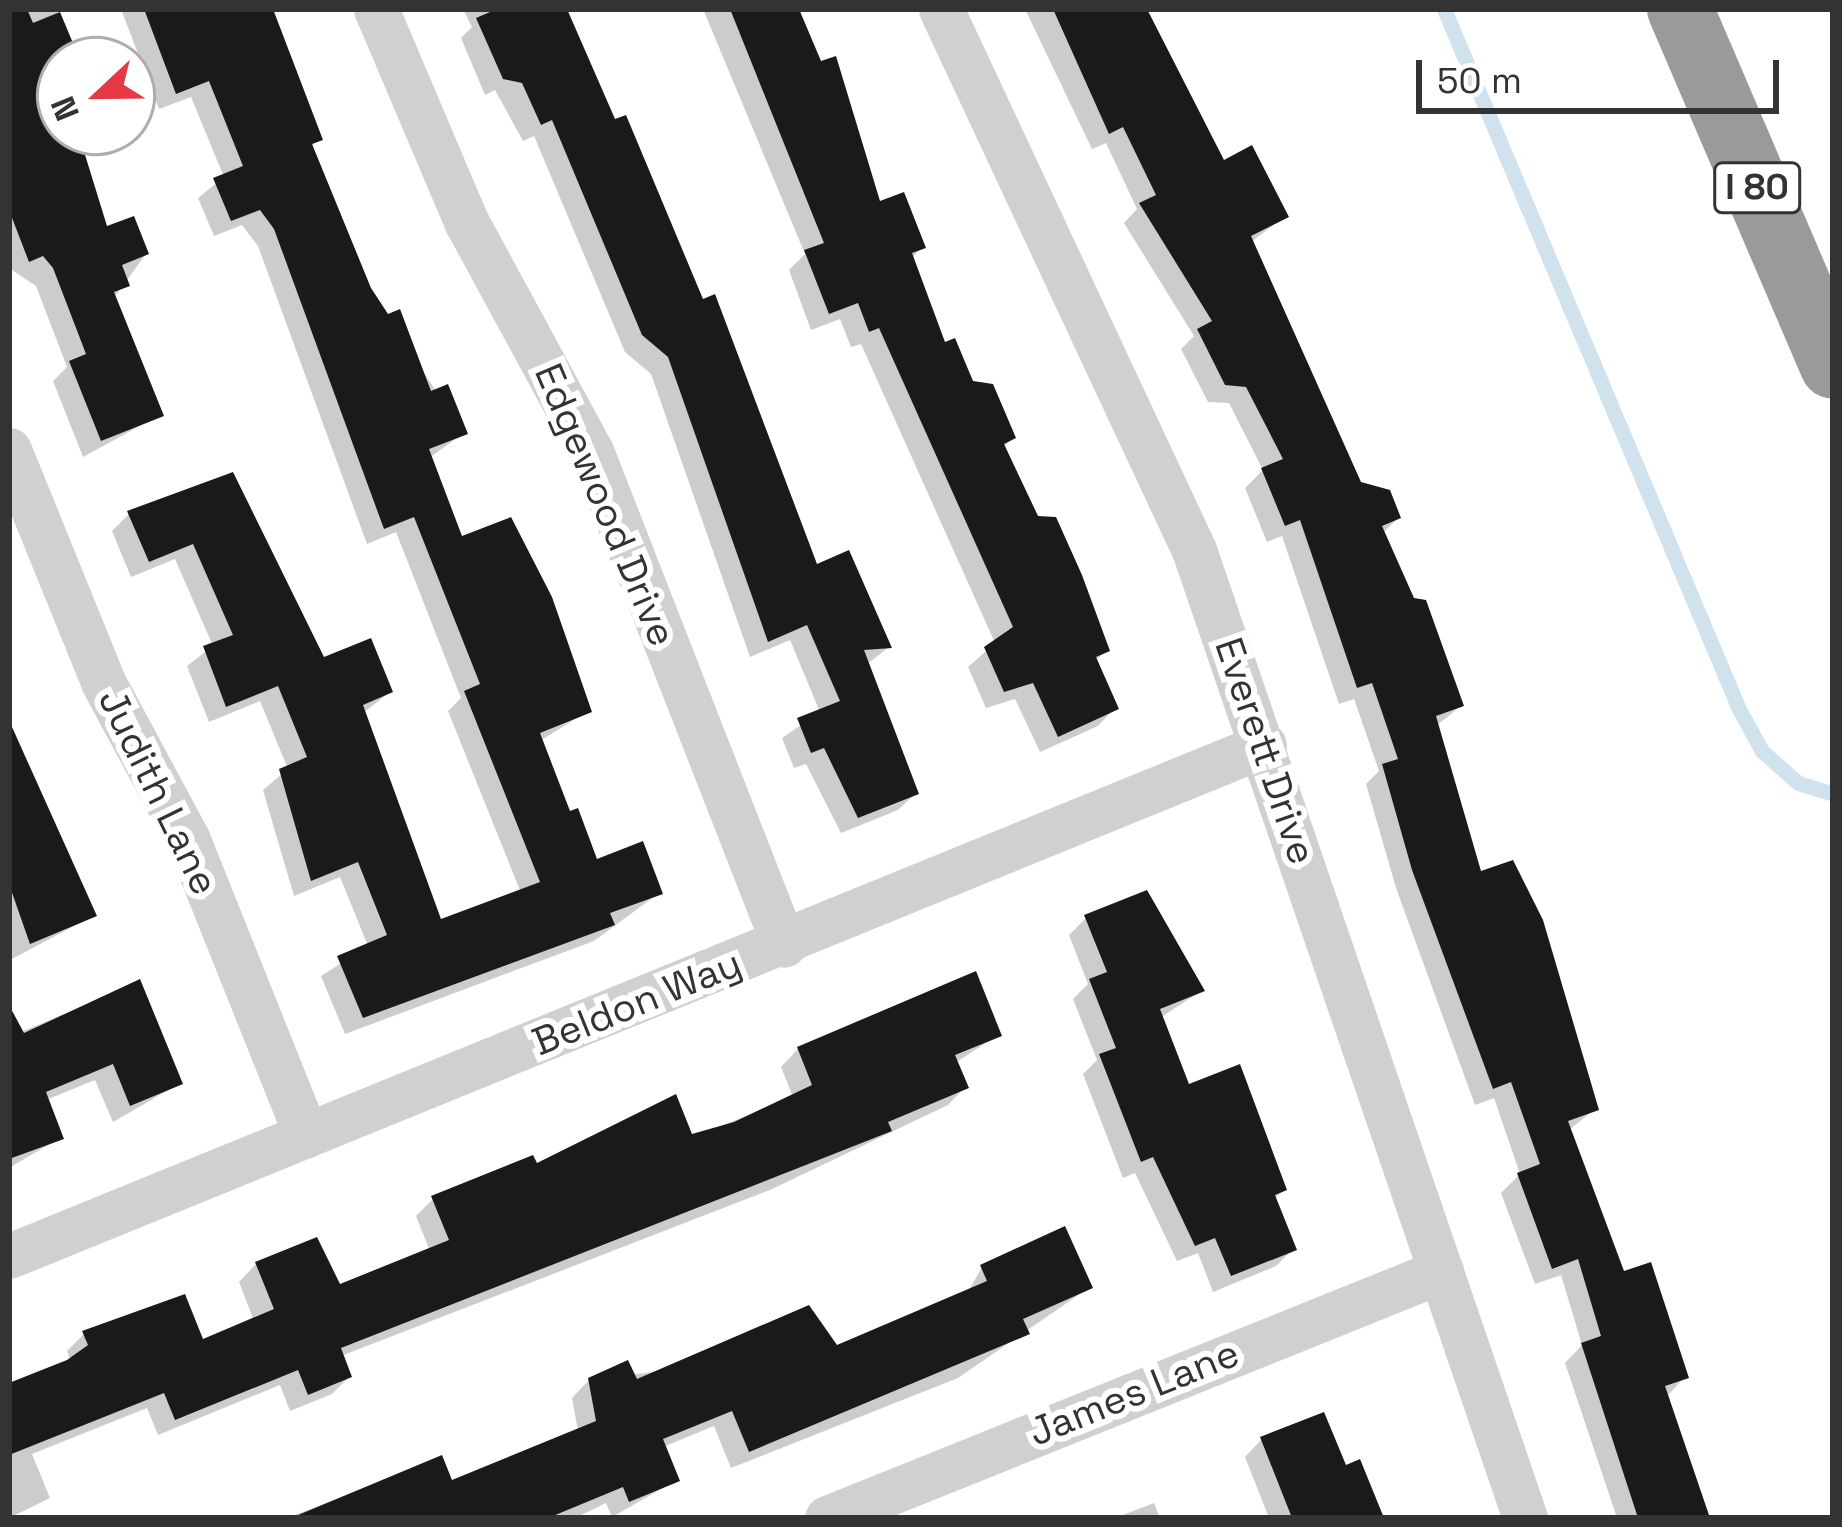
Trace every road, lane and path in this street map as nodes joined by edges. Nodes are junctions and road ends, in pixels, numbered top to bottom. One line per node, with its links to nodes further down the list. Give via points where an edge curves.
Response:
1 (376, 9): 7 (street, Edgewood Drive, via 467,223 591,452)
2 (941, 9): 6 (street, Everett Drive, via 1195,550)
3 (1680, 9): 4 (highway, I 80)
4 (1833, 366)
5 (9, 450): 8 (street, Judith Lane, via 103,682 188,840)
6 (1264, 745): 7 (street, Beldon Way); 10 (street, Everett Drive)
7 (784, 945): 8 (street, Beldon Way)
8 (307, 1135): 9 (street, Beldon Way)
9 (9, 1256)
10 (1441, 1270): 11 (street, James Lane); 12 (street, Everett Drive)
11 (827, 1518)
12 (1525, 1518)

